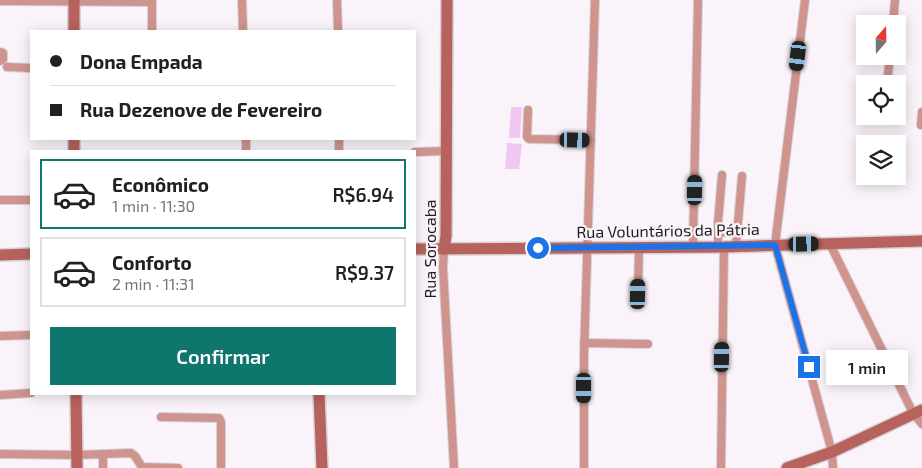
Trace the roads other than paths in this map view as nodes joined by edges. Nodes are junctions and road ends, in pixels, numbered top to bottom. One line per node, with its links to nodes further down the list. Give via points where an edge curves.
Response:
1 (242, 0): 14 (street)
2 (338, 0): 15 (street)
3 (447, 0): 24 (main road, Rua Sorocaba)
4 (594, 0): 23 (street)
5 (698, 0): 35 (street)
6 (804, 0): 34 (street)
7 (895, 0): 11 (street)
8 (0, 1): 9 (street)
9 (77, 1): 10 (street); 12 (main road)
10 (152, 1): 13 (street)
11 (894, 15)
12 (74, 30)
13 (152, 30)
14 (243, 30)
15 (338, 30)
16 (0, 52): 17 (street, via 3,60)
17 (0, 61)
18 (7, 67): 19 (street)
19 (30, 68)
20 (528, 110): 23 (street, via 528,139)
21 (922, 112): 22 (street)
22 (921, 125)
23 (591, 140): 39 (street)
24 (446, 151): 25 (street); 41 (main road, Rua Sorocaba)
25 (416, 152)
26 (722, 175): 30 (street)
27 (742, 176): 31 (street)
28 (0, 200): 29 (street)
29 (30, 200)
30 (717, 232): 31 (street); 38 (street)
31 (736, 233): 36 (street)
32 (922, 241): 33 (main road, Rua Voluntários da Pátria)
33 (830, 244): 34 (main road, Rua Voluntários da Pátria); 53 (street)
34 (775, 245): 36 (main road, Rua Voluntários da Pátria); 56 (street)
35 (694, 246): 37 (main road, Rua Voluntários da Pátria); 38 (main road, Rua Voluntários da Pátria)
36 (736, 246): 38 (main road, Rua Voluntários da Pátria)
37 (639, 247): 39 (main road, Rua Voluntários da Pátria); 44 (street)
38 (721, 247): 67 (street)
39 (588, 248): 41 (main road, Rua Voluntários da Pátria); 47 (street)
40 (416, 249): 41 (main road, Rua Voluntários da Pátria)
41 (444, 249): 65 (street, Rua Sorocaba)
42 (30, 254): 43 (main road)
43 (0, 255)
44 (638, 294)
45 (30, 335): 46 (street)
46 (0, 336)
47 (584, 343): 48 (street); 66 (street)
48 (648, 344)
49 (30, 393): 50 (street)
50 (0, 394)
51 (76, 395): 59 (main road)
52 (319, 395): 64 (main road)
53 (918, 411): 55 (street); 56 (main road)
54 (161, 417): 63 (street, via 219,418)
55 (922, 424)
56 (832, 452): 68 (main road); 69 (street)
57 (0, 454): 59 (street)
58 (103, 454): 59 (street); 61 (street); 62 (street, via 131,453 142,467)
59 (77, 455): 60 (main road)
60 (77, 468)
61 (103, 468)
62 (176, 468)
63 (222, 468)
64 (322, 468)
65 (454, 468)
66 (584, 468)
67 (721, 468)
68 (787, 468)
69 (833, 468)

